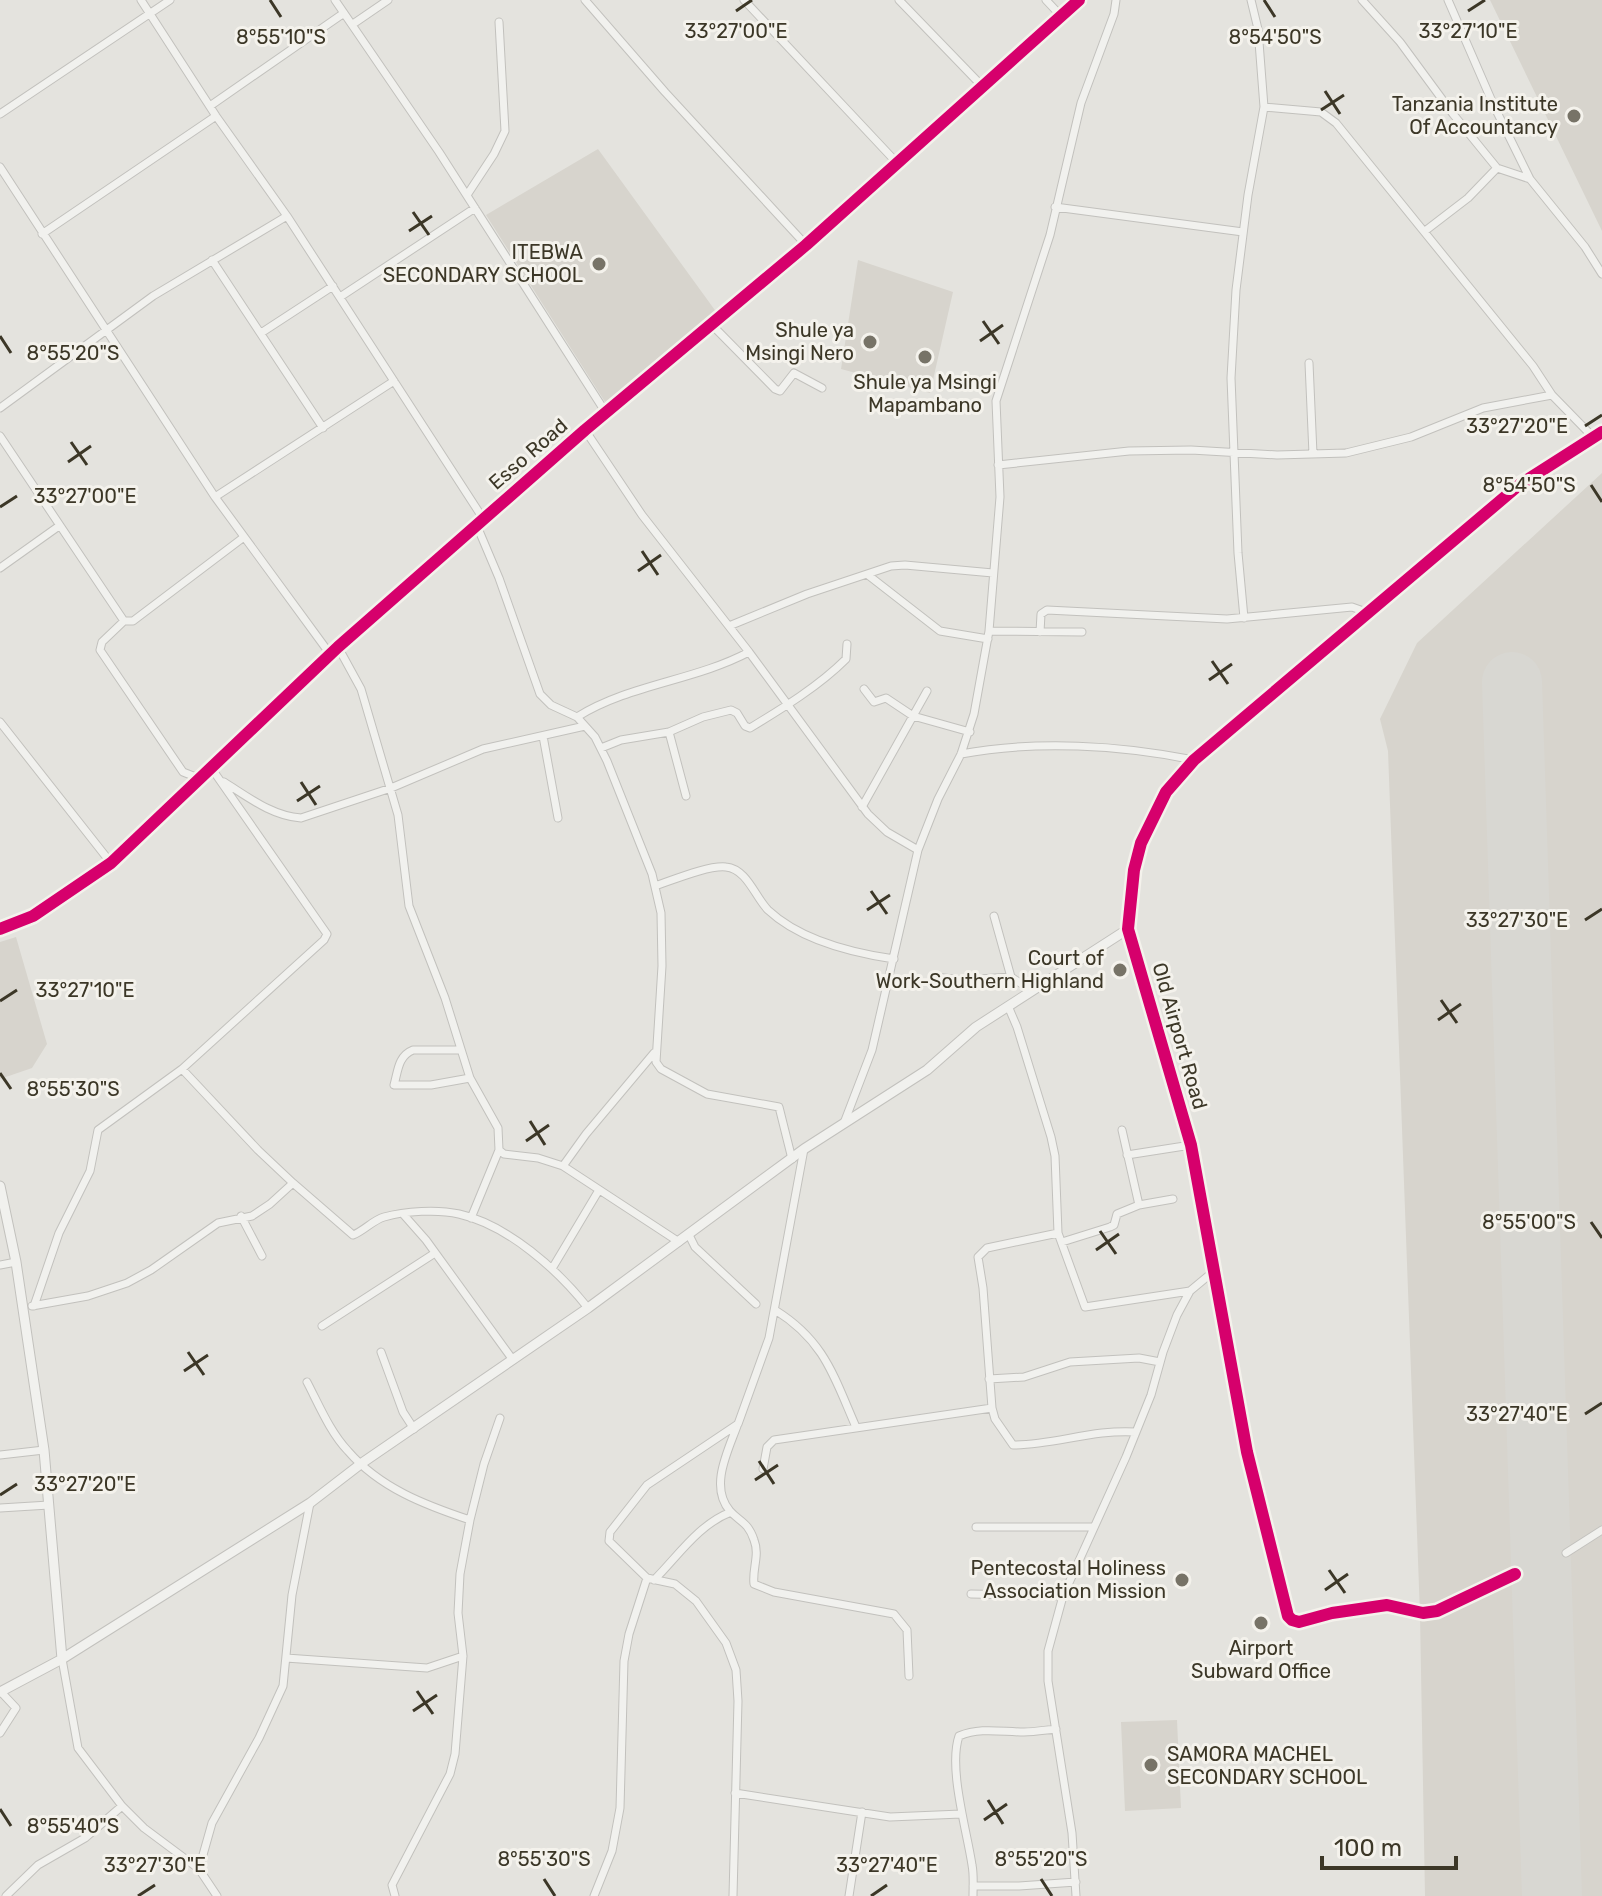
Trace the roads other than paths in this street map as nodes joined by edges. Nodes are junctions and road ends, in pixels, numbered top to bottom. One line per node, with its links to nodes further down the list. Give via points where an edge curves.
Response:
1 (141, 0): 14 (street)
2 (170, 0): 14 (street)
3 (335, 0): 15 (street)
4 (388, 0): 18 (street)
5 (585, 0): 35 (street)
6 (744, 0): 24 (street)
7 (899, 0): 19 (street)
8 (1046, 0): 16 (street)
9 (1079, 0): 16 (street, Esso Road)
10 (1116, 0): 29 (street, via 1081,103)
11 (1251, 0): 21 (street)
12 (1362, 0): 26 (street)
13 (1448, 0): 27 (street)
14 (149, 13): 20 (street); 22 (street)
15 (344, 13): 18 (street); 20 (street)
16 (1061, 16): 19 (street, Esso Road)
17 (499, 22): 28 (street, via 505,131)
18 (353, 24): 28 (street)
19 (983, 87): 24 (street, Esso Road)
20 (210, 106): 23 (street)
21 (1264, 107): 32 (street, via 1328,116); 33 (street)
22 (0, 114)
23 (216, 116): 31 (street); 34 (street)
24 (898, 164): 35 (street, Esso Road)
25 (0, 167): 34 (street)
26 (1497, 168): 27 (street); 32 (street)
27 (1530, 179): 37 (street)
28 (467, 195): 30 (street)
29 (1055, 207): 33 (street); 55 (street, via 996,401)
30 (475, 208): 39 (street); 48 (street)
31 (287, 216): 36 (street); 38 (street)
32 (1425, 231): 46 (street)
33 (1243, 232): 53 (street, via 1232,334)
34 (42, 234): 41 (street)
35 (806, 245): 40 (street, Esso Road)
36 (212, 260): 41 (street); 42 (street)
37 (1602, 274)
38 (333, 286): 39 (street); 42 (street)
39 (340, 297): 44 (street)
40 (711, 324): 45 (street, via 775,389 780,391 794,373); 48 (street, Esso Road)
41 (107, 330): 47 (street); 56 (street)
42 (261, 333): 49 (street)
43 (1309, 363): 54 (street)
44 (394, 381): 49 (street); 57 (street)
45 (822, 388)
46 (1552, 395): 51 (street); 54 (street, via 1483,408 1391,443)
47 (0, 408)
48 (606, 413): 50 (street, Esso Road)
49 (323, 428): 56 (street)
50 (585, 430): 57 (street, Esso Road); 66 (street, via 642,515)
51 (1597, 434): 63 (street, Old Airport Road, via 1519,485)
52 (0, 436): 58 (street)
53 (1234, 453): 54 (street); 55 (street, via 1129,451); 64 (street)
54 (1313, 454)
55 (998, 465): 61 (street)
56 (215, 497): 59 (street)
57 (480, 523): 71 (street, Esso Road); 77 (street, via 540,694)
58 (59, 526): 60 (street); 65 (street)
59 (244, 537): 65 (street, via 133,621); 71 (street)
60 (0, 568)
61 (993, 573): 62 (street, via 905,565); 69 (street)
62 (868, 575): 66 (street); 69 (street, via 940,631)
63 (1369, 613): 64 (street, via 1352,607); 85 (street, Old Airport Road)
64 (1244, 618): 67 (street, via 1047,610 1041,614)
65 (124, 621): 87 (street, via 100,650 183,772)
66 (729, 626): 72 (street)
67 (1040, 632): 68 (street); 69 (street)
68 (1082, 632)
69 (988, 635): 81 (street)
70 (847, 644): 75 (street, via 846,659)
71 (334, 651): 86 (street, Esso Road); 89 (street, via 358,681)
72 (749, 652): 75 (street); 77 (street)
73 (864, 689): 76 (street, via 874,702 886,698)
74 (927, 691): 76 (street)
75 (787, 706): 80 (street, via 750,728 731,710); 91 (street)
76 (913, 716): 81 (street); 91 (street)
77 (577, 717): 79 (street)
78 (0, 722): 94 (street)
79 (585, 726): 82 (street); 83 (street)
80 (669, 732): 83 (street); 90 (street)
81 (970, 732): 84 (street)
82 (543, 736): 89 (street, via 483,749); 92 (street)
83 (601, 748): 95 (street)
84 (961, 754): 85 (street, via 1093,748); 93 (street)
85 (1194, 760): 98 (street, Old Airport Road, via 1166,792 1141,843)
86 (212, 769): 87 (street, Esso Road); 88 (street)
87 (201, 779): 94 (street, Esso Road)
88 (220, 780): 89 (street, via 272,811 301,818); 106 (street, via 327,934)
89 (391, 788): 104 (street, via 409,906)
90 (686, 796)
91 (862, 807): 93 (street, via 887,832)
92 (558, 818)
93 (918, 850): 99 (street)
94 (111, 863): 97 (street, Esso Road, via 33,916)
95 (655, 886): 99 (street, via 731,868 767,909 792,925 841,949); 105 (street, via 662,966)
96 (994, 916): 101 (street)
97 (0, 929)
98 (1128, 929): 102 (street); 110 (street, Old Airport Road)
99 (894, 959): 108 (street, via 872,1050)
100 (935, 977): 101 (street)
101 (1011, 977): 102 (street)
102 (1031, 990): 103 (street)
103 (1008, 1006): 108 (street, via 927,1070); 124 (street, via 1051,1137)
104 (460, 1050): 107 (street); 107 (street, via 407,1052 394,1085)
105 (655, 1053): 114 (street, via 661,1069 698,1090 779,1107); 115 (street)
106 (182, 1069): 116 (street); 136 (street, via 98,1130 90,1171 59,1233)
107 (470, 1078): 112 (street, via 498,1128)
108 (843, 1125): 111 (street)
109 (1122, 1130): 113 (street)
110 (1191, 1145): 113 (street); 133 (street, Old Airport Road)
111 (804, 1149): 114 (street); 139 (street)
112 (499, 1150): 115 (street); 123 (street)
113 (1127, 1155): 120 (street)
114 (792, 1159): 125 (street)
115 (563, 1166): 118 (street)
116 (293, 1183): 121 (street, via 353,1235 380,1217); 122 (street, via 252,1216)
117 (0, 1186): 130 (street)
118 (599, 1190): 126 (street); 132 (street)
119 (1173, 1199): 120 (street)
120 (1139, 1205): 127 (street, via 1117,1214 1110,1227)
121 (403, 1214): 123 (street, via 450,1212); 128 (street)
122 (241, 1216): 129 (street); 136 (street, via 218,1223 127,1283)
123 (471, 1218): 132 (street)
124 (1058, 1233): 127 (street); 144 (street, via 987,1248 978,1257)
125 (689, 1235): 126 (street); 135 (street, via 695,1247)
126 (679, 1242): 138 (street)
127 (1062, 1242): 134 (street, via 1085,1307)
128 (435, 1253): 140 (street); 142 (street)
129 (262, 1256)
130 (16, 1262): 131 (street); 137 (street)
131 (0, 1265)
132 (553, 1267): 138 (street)
133 (1214, 1271): 134 (street); 165 (street, Old Airport Road, via 1247,1452 1292,1620 1387,1605 1437,1611)
134 (1190, 1291): 143 (street)
135 (756, 1304)
136 (34, 1306): 137 (street)
137 (22, 1308): 152 (street)
138 (588, 1308): 142 (street)
139 (775, 1310): 148 (street); 149 (street, via 806,1333 821,1353 842,1388)
140 (322, 1326)
141 (381, 1352): 150 (street)
142 (513, 1360): 150 (street)
143 (1160, 1362): 144 (street, via 1070,1362 1024,1377); 151 (street)
144 (989, 1379): 146 (street)
145 (307, 1382): 154 (street, via 340,1441)
146 (992, 1408): 149 (street); 151 (street, via 1013,1445)
147 (500, 1418): 160 (street)
148 (738, 1424): 159 (street, via 721,1483); 166 (street, via 647,1485 610,1532 609,1541)
149 (856, 1427): 155 (street, via 774,1440 767,1447)
150 (414, 1429): 154 (street)
151 (1136, 1432): 162 (street)
152 (44, 1450): 153 (street); 157 (street)
153 (0, 1455)
154 (362, 1463): 156 (street); 160 (street, via 388,1486)
155 (763, 1469)
156 (310, 1503): 170 (street); 171 (street)
157 (49, 1505): 158 (street); 171 (street)
158 (0, 1508)
159 (731, 1512): 166 (street, via 700,1531); 172 (street, via 742,1519 755,1542 754,1584 894,1614 907,1630)
160 (470, 1520): 169 (street, via 459,1599)
161 (976, 1527): 162 (street)
162 (1092, 1527): 168 (street)
163 (1602, 1530): 164 (street)
164 (1566, 1553)
165 (1515, 1574)
166 (651, 1579): 176 (street, via 675,1584 696,1601 726,1643 736,1670); 186 (street, via 624,1661 620,1808 612,1851)
167 (971, 1594): 168 (street)
168 (1063, 1596): 174 (street, via 1048,1651)
169 (463, 1656): 170 (street, via 427,1668); 185 (street, via 450,1774 392,1885)
170 (286, 1658): 180 (street, via 278,1701 212,1823)
171 (62, 1659): 173 (street); 177 (street, via 78,1748)
172 (909, 1676)
173 (0, 1692): 175 (street, via 16,1708)
174 (1056, 1729): 179 (street, via 991,1729 959,1736 955,1747); 181 (street)
175 (0, 1733)
176 (735, 1793): 178 (street); 187 (street)
177 (122, 1806): 180 (street); 183 (street, via 85,1838 38,1865)
178 (862, 1812): 179 (street, via 890,1817); 188 (street)
179 (961, 1814): 182 (street)
180 (199, 1869): 184 (street)
181 (1076, 1882): 182 (street); 190 (street)
182 (973, 1886): 189 (street)
183 (6, 1896)
184 (217, 1896)
185 (395, 1896)
186 (594, 1896)
187 (733, 1896)
188 (849, 1896)
189 (973, 1896)
190 (1076, 1896)

